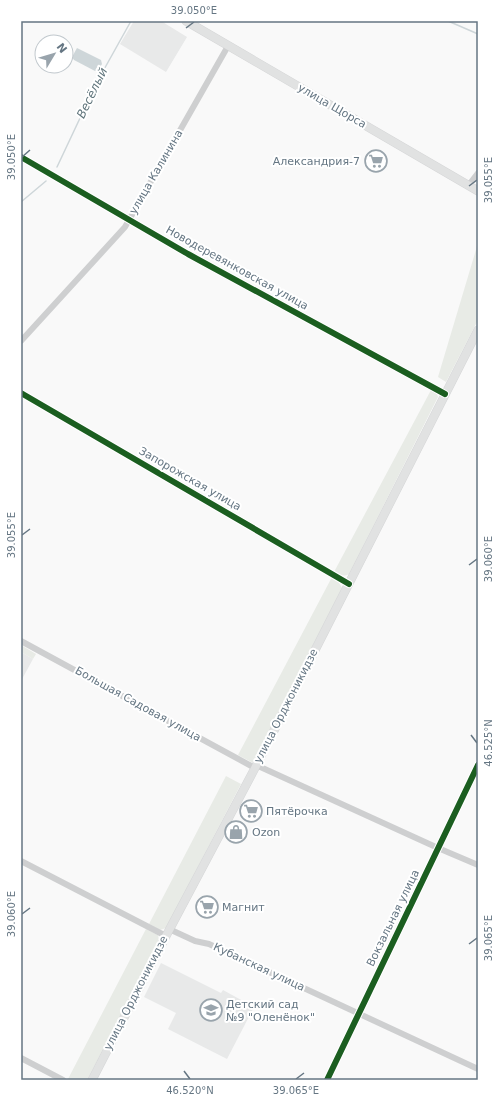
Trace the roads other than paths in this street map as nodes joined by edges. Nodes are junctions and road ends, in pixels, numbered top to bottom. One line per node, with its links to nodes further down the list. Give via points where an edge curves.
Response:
1 (186, 21): 2 (main road, улица Щорса)
2 (228, 46): 5 (main road, улица Щорса); 7 (street, улица Калинина)
3 (21, 157): 7 (street, Новодеревянковская улица)
4 (478, 173): 5 (street)
5 (468, 186): 6 (main road, улица Щорса)
6 (478, 191)
7 (129, 219): 9 (street, улица Калинина, via 122,232); 11 (street, Новодеревянковская улица, via 188,254)
8 (478, 330): 11 (main road, улица Орджоникидзе)
9 (21, 341)
10 (21, 393): 12 (street, Запорожская улица)
11 (445, 394): 12 (main road, улица Орджоникидзе)
12 (349, 584): 15 (main road, улица Орджоникидзе)
13 (21, 641): 15 (street, Большая Садовая улица)
14 (478, 765): 16 (street, Вокзальная улица)
15 (255, 767): 16 (street, Большая Садовая улица); 19 (main road, улица Орджоникидзе)
16 (438, 848): 18 (street, Большая Садовая улица); 20 (street, Вокзальная улица)
17 (21, 861): 19 (street, Кубанская улица)
18 (478, 865)
19 (167, 932): 20 (street, Кубанская улица, via 209,944); 24 (main road, улица Орджоникидзе)
20 (359, 1013): 22 (street, Кубанская улица); 25 (street, Вокзальная улица)
21 (21, 1058): 23 (street)
22 (478, 1069)
23 (63, 1080)
24 (92, 1080)
25 (327, 1080)

